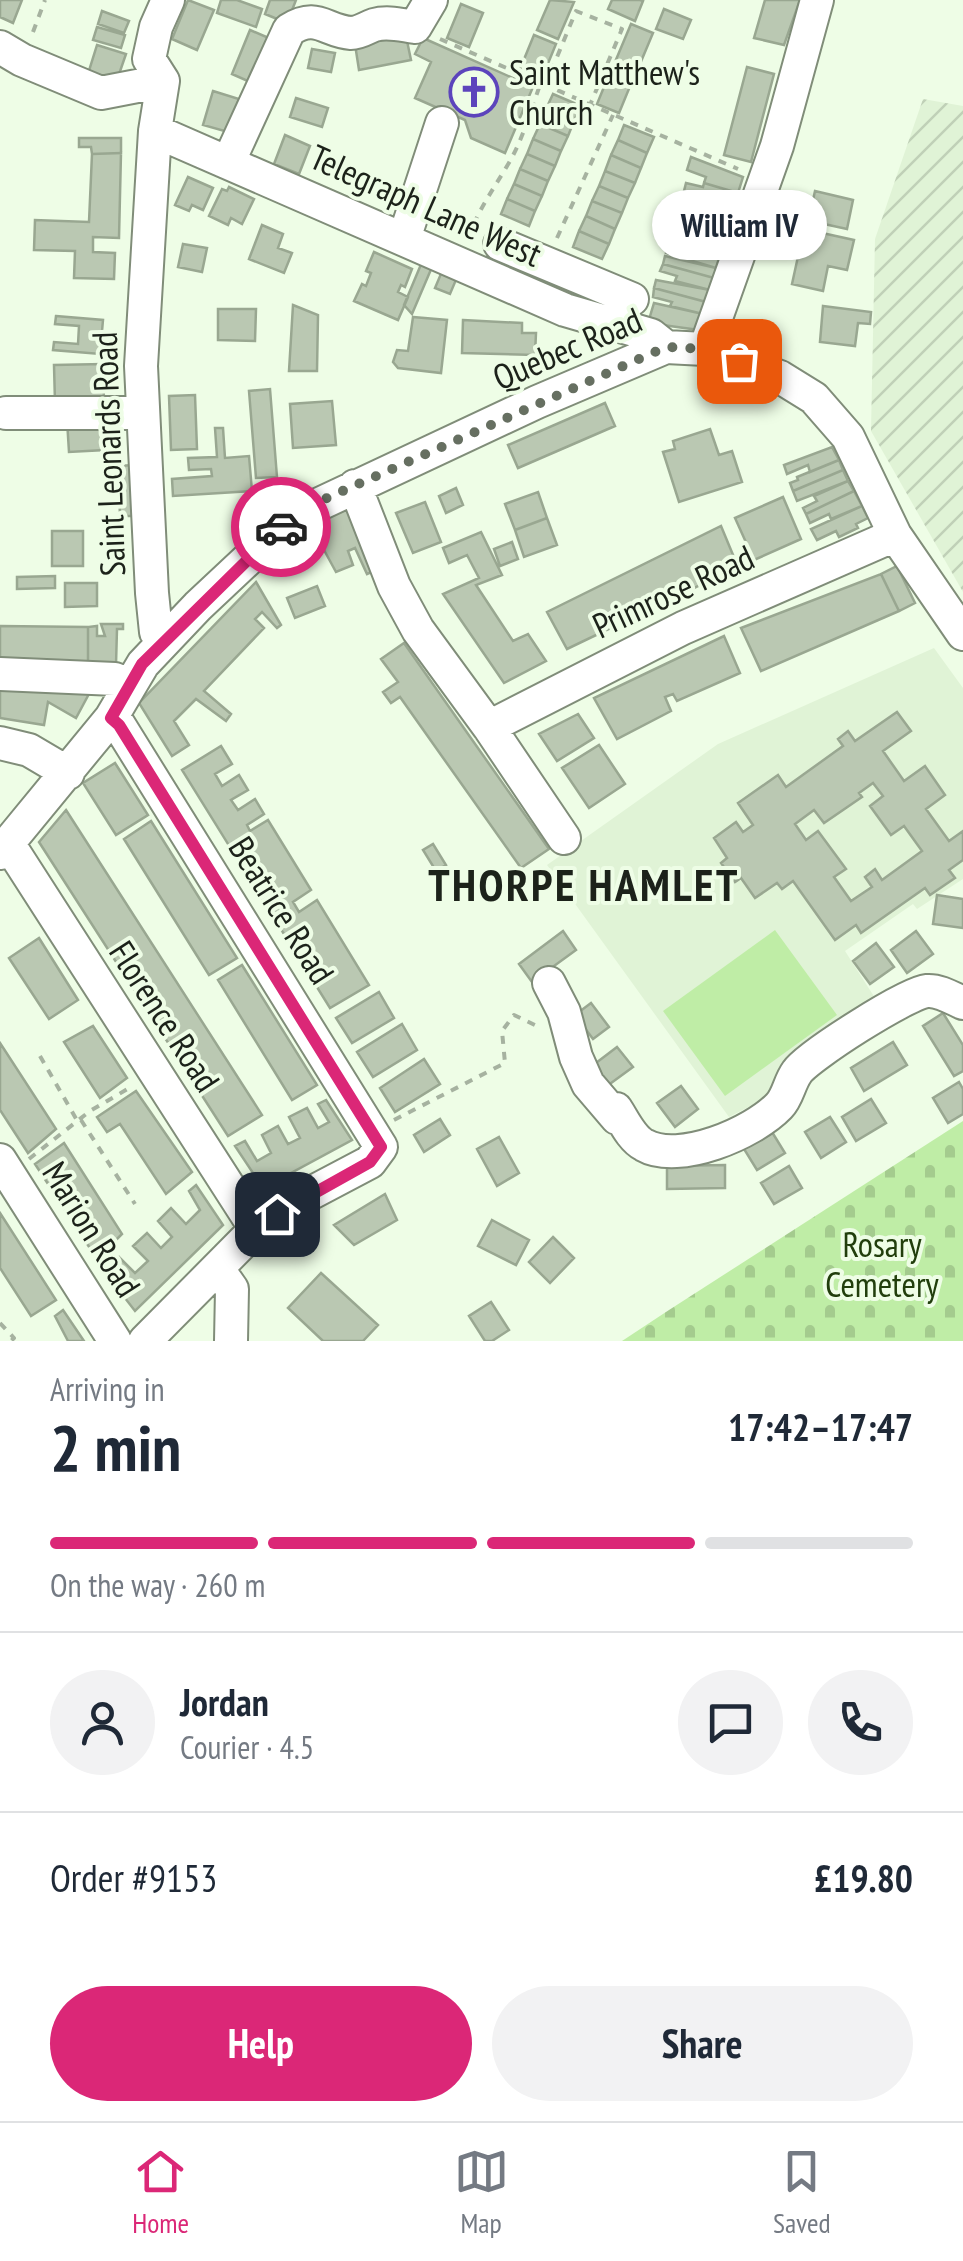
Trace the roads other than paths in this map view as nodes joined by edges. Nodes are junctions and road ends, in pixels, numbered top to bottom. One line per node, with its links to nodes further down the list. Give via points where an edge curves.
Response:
1 (168, 0): 5 (street, Saint Leonards Road, via 149,58)
2 (818, 0): 13 (street, via 766,180)
3 (423, 13): 8 (street, via 355,34 320,22 290,30)
4 (11, 54): 5 (street, via 101,93)
5 (163, 82): 7 (street, Saint Leonards Road)
6 (442, 123): 9 (street)
7 (154, 130): 8 (street, Telegraph Lane West); 15 (street, Saint Leonards Road)
8 (228, 160): 9 (street, Telegraph Lane West)
9 (404, 238): 10 (street, Telegraph Lane West)
10 (487, 276): 11 (street, via 486,235); 12 (street, Telegraph Lane West, via 565,310 651,335)
11 (632, 299)
12 (666, 347): 13 (street, Quebec Road); 16 (street, Quebec Road)
13 (705, 349): 17 (street, Quebec Road, via 780,377 814,398 848,437)
14 (6, 412): 15 (street)
15 (142, 413): 19 (street, Saint Leonards Road, via 152,593 156,632)
16 (355, 486): 19 (street, Quebec Road, via 294,516); 23 (street, via 418,630)
17 (895, 535): 18 (street, Quebec Road); 23 (street, Primrose Road, via 684,628)
18 (963, 634)
19 (164, 641): 21 (street)
20 (0, 674): 21 (street)
21 (128, 685): 22 (street)
22 (111, 718): 25 (street); 31 (street, Beatrice Road, via 377,1139 370,1162)
23 (489, 727): 26 (street)
24 (2, 746): 25 (street, via 29,750)
25 (68, 773): 27 (street)
26 (564, 838)
27 (3, 850): 31 (street, Florence Road, via 15,854)
28 (548, 983): 29 (street, via 588,1084 647,1148 674,1150 712,1146 765,1118 781,1105 797,1071 912,995 931,990)
29 (963, 1004)
30 (4, 1166): 33 (street, Marion Road)
31 (256, 1229): 32 (street)
32 (218, 1269): 34 (street); 35 (street, via 232,1289)
33 (116, 1341)
34 (145, 1341)
35 (231, 1341)

